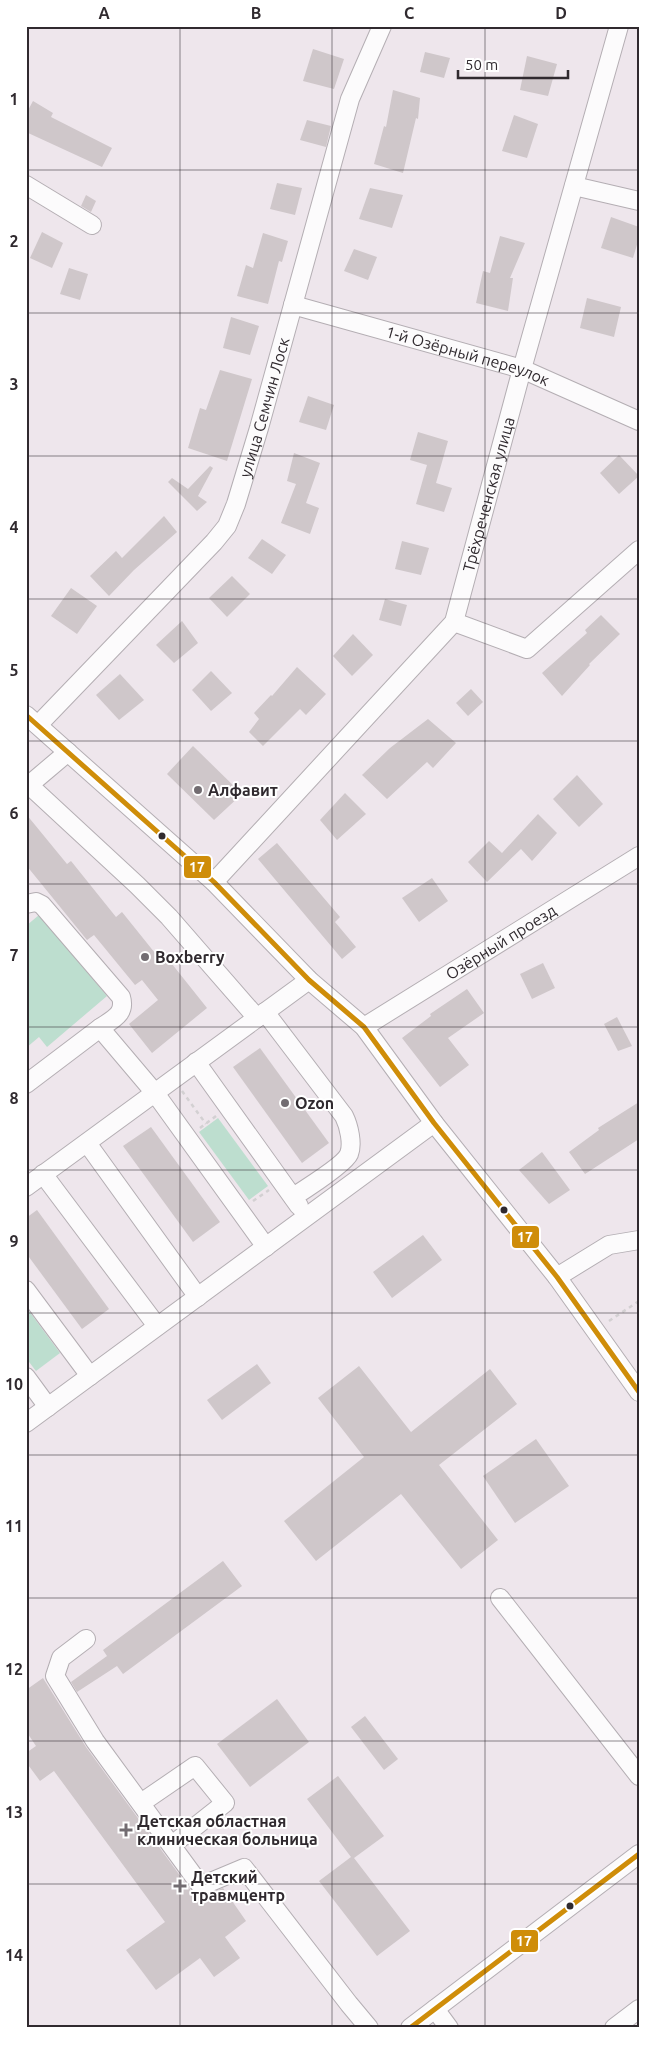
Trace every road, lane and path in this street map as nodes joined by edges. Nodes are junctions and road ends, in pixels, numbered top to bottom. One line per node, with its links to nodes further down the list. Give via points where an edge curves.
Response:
1 (382, 26): 7 (street, улица Семчин Лоск, via 350,99)
2 (619, 26): 4 (street, Трёхреченская улица)
3 (26, 185): 6 (street)
4 (574, 186): 5 (street); 8 (street, Трёхреченская улица)
5 (639, 201)
6 (92, 225)
7 (293, 305): 8 (street, 1-й Озёрный переулок); 12 (street, улица Семчин Лоск, via 259,428 227,526)
8 (522, 369): 9 (street, 1-й Озёрный переулок); 11 (street, Трёхреченская улица)
9 (639, 421)
10 (639, 550): 11 (street, via 527,649)
11 (454, 622): 16 (street, Трёхреченская улица)
12 (32, 720): 13 (street)
13 (68, 752): 14 (street); 16 (street)
14 (28, 786): 19 (street, via 137,885)
15 (639, 856): 20 (street, Озёрный проезд)
16 (214, 882): 18 (street)
17 (26, 904): 21 (street, via 36,902 42,905 121,996 123,1005 120,1013)
18 (309, 980): 19 (street); 20 (street)
19 (261, 1015): 22 (street); 34 (street, via 344,1116 349,1132 350,1148 345,1160)
20 (364, 1027): 27 (street)
21 (100, 1028): 23 (street); 25 (street)
22 (196, 1062): 25 (street); 26 (street)
23 (26, 1084)
24 (178, 1085): 28 (path)
25 (155, 1093): 29 (street); 30 (street)
26 (229, 1107): 28 (path); 32 (street)
27 (434, 1123): 36 (street); 39 (street)
28 (206, 1124): 29 (path)
29 (187, 1138): 35 (street)
30 (87, 1143): 31 (street); 41 (street)
31 (44, 1174): 33 (street); 43 (street)
32 (281, 1181): 34 (street); 35 (path)
33 (26, 1187)
34 (293, 1197): 36 (street)
35 (240, 1211): 38 (street)
36 (307, 1217): 38 (street)
37 (639, 1240): 39 (street, via 608,1245)
38 (266, 1247): 41 (street)
39 (557, 1277): 44 (street)
40 (26, 1290): 45 (street)
41 (198, 1297): 43 (street)
42 (639, 1301): 44 (path)
43 (158, 1326): 45 (street)
44 (595, 1331): 47 (street)
45 (90, 1376): 48 (street)
46 (26, 1377): 48 (street)
47 (639, 1392)
48 (48, 1407): 49 (street)
49 (26, 1423)
50 (500, 1598): 52 (street)
51 (86, 1639): 53 (street, via 60,1658 55,1676 95,1741)
52 (639, 1776)
53 (141, 1803): 54 (street); 54 (street, via 195,1766 225,1803)
54 (172, 1845): 58 (street, via 201,1886 244,1868)
55 (639, 1854): 57 (street)
56 (639, 2008): 61 (street)
57 (435, 2009): 59 (street); 60 (street)
58 (369, 2028)
59 (410, 2028)
60 (449, 2028)
61 (614, 2028)

